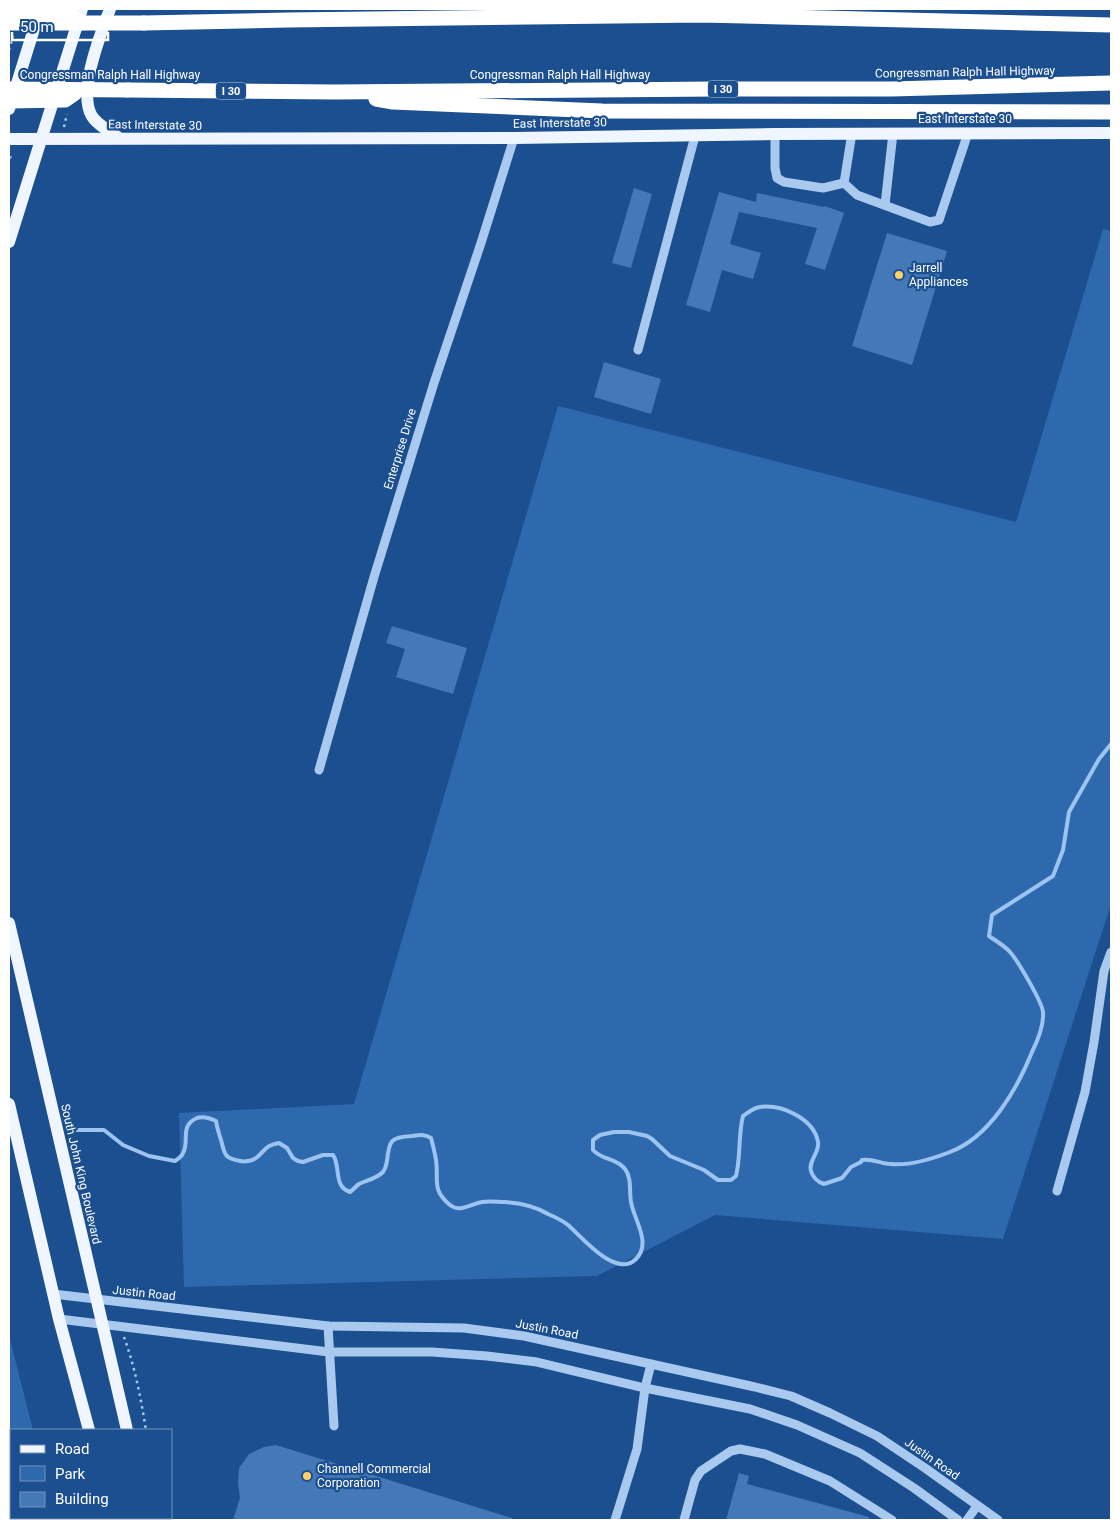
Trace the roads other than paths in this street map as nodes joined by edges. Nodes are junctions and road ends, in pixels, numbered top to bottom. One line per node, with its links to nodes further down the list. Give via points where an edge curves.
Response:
1 (40, 9): 14 (main road)
2 (110, 9): 23 (main road, via 89,75 87,101 93,118)
3 (313, 9): 6 (highway, via 305,9)
4 (9, 10): 5 (highway, bridge, via 65,10)
5 (82, 16): 6 (highway, bridge, via 144,23); 7 (highway, bridge); 22 (main road)
6 (288, 20): 8 (highway, via 704,15)
7 (9, 22)
8 (1111, 25)
9 (1111, 83): 12 (highway, Congressman Ralph Hall Highway / I 30, via 892,89)
10 (9, 89): 11 (highway, Congressman Ralph Hall Highway / I 30, bridge)
11 (79, 90): 12 (highway, Congressman Ralph Hall Highway / I 30, bridge); 13 (highway, bridge, via 65,100)
12 (335, 92): 15 (highway, via 393,102 602,111)
13 (9, 101)
14 (9, 109)
15 (1111, 112)
16 (852, 133): 17 (main road, East Interstate 30); 20 (main road, East Interstate 30); 26 (street)
17 (893, 133): 18 (main road, East Interstate 30); 27 (street)
18 (968, 133): 19 (main road, East Interstate 30); 27 (street, via 939,220 930,222)
19 (1111, 133)
20 (775, 134): 21 (main road, East Interstate 30); 26 (street, via 777,178 823,188)
21 (695, 136): 24 (main road, East Interstate 30); 29 (street)
22 (40, 138): 23 (main road, East Interstate 30); 25 (main road, East Interstate 30); 28 (main road)
23 (119, 138): 24 (main road, East Interstate 30)
24 (514, 138): 30 (street, Enterprise Drive, via 380,558)
25 (9, 139)
26 (844, 183): 27 (street, via 857,195)
27 (886, 205)
28 (9, 242)
29 (638, 350)
30 (320, 770)
31 (9, 923): 36 (main road, South John King Boulevard)
32 (1111, 952): 34 (street, via 1104,971 1085,1092)
33 (9, 1104): 35 (main road)
34 (1056, 1191)
35 (53, 1294): 36 (street, Justin Road); 37 (main road)
36 (97, 1300): 38 (main road, South John King Boulevard); 39 (street, Justin Road)
37 (59, 1320): 38 (street); 44 (main road)
38 (102, 1324): 40 (street); 45 (main road, South John King Boulevard)
39 (328, 1326): 40 (street); 41 (street, Justin Road, via 464,1328 524,1336)
40 (329, 1352): 42 (street, via 432,1352 487,1356 538,1362); 43 (street)
41 (651, 1364): 42 (street); 46 (street, Justin Road, via 782,1394 830,1413 877,1436)
42 (645, 1388): 47 (street, via 636,1449); 50 (street, via 750,1409 797,1425 860,1453)
43 (334, 1426)
44 (89, 1429)
45 (127, 1429)
46 (977, 1506): 51 (street); 52 (street, Justin Road)
47 (615, 1520)
48 (684, 1520): 49 (street, via 695,1480 702,1471 740,1448 765,1454 830,1481)
49 (892, 1520)
50 (958, 1520)
51 (967, 1520)
52 (998, 1520)

